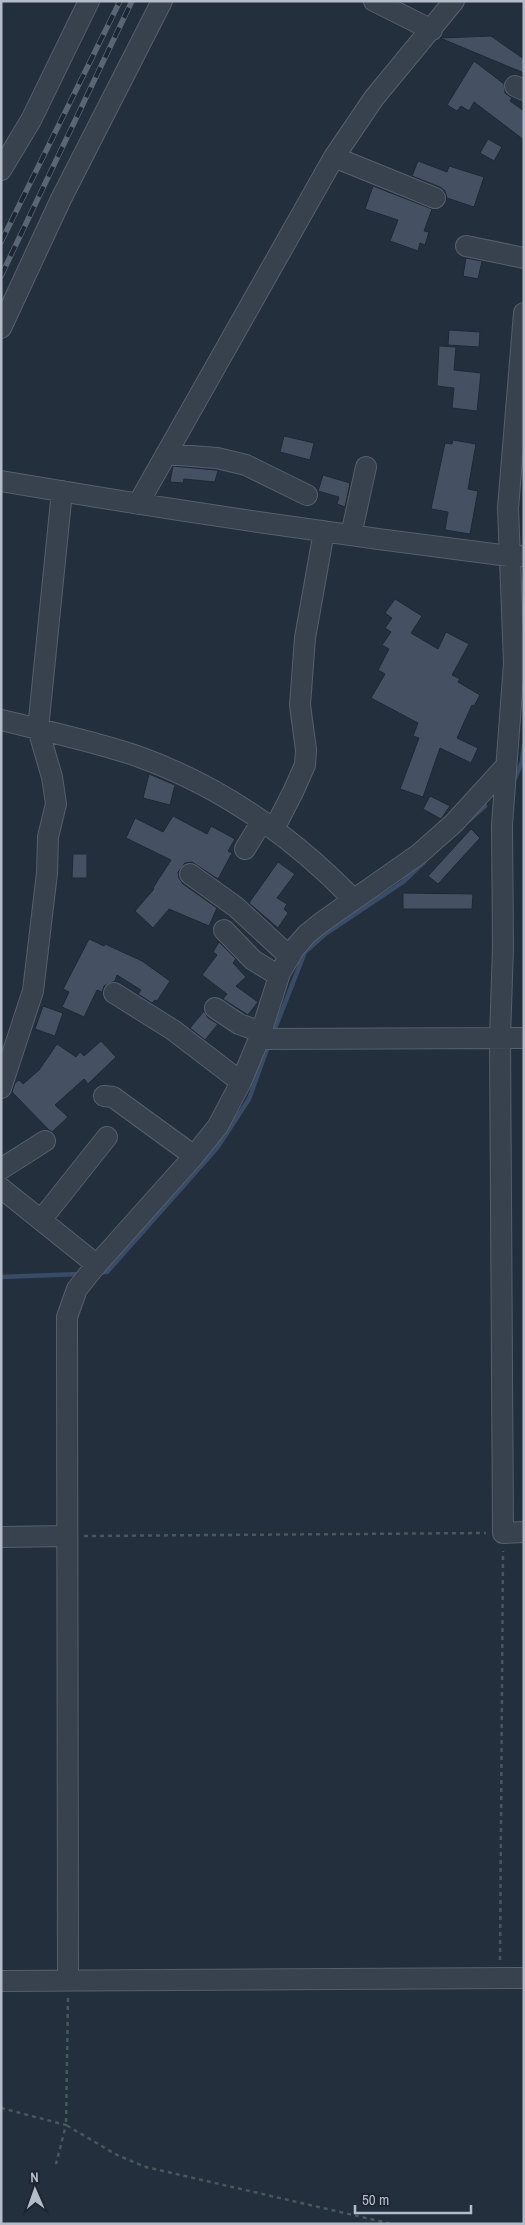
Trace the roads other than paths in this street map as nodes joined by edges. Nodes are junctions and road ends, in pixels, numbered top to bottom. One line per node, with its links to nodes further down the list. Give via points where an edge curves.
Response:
1 (89, 1): 7 (street, via 31,120)
2 (162, 1): 12 (street, via 61,199)
3 (374, 1): 5 (street)
4 (454, 1): 5 (street)
5 (432, 30): 6 (street, via 374,98)
6 (334, 157): 8 (street); 13 (street)
7 (1, 170)
8 (434, 198)
9 (466, 246): 10 (street)
10 (524, 258)
11 (524, 313): 21 (street, via 508,508)
12 (1, 328)
13 (166, 454): 17 (street, via 217,458 246,465); 18 (street)
14 (366, 467): 20 (street)
15 (1, 481): 16 (street)
16 (62, 491): 18 (street); 23 (street)
17 (306, 495)
18 (138, 504): 19 (street)
19 (324, 531): 20 (street); 25 (street, via 304,638 300,705 305,765 293,792)
20 (351, 535): 21 (street)
21 (517, 556): 24 (street, via 514,663)
22 (1, 720): 23 (street)
23 (38, 729): 25 (street, via 174,770 228,798); 38 (street, via 56,804 48,836 47,873 33,992)
24 (505, 767): 28 (street, via 454,823 419,854); 35 (street)
25 (268, 825): 26 (street); 28 (street, via 298,846)
26 (245, 849)
27 (190, 874): 30 (street, via 236,907)
28 (353, 899): 30 (street, via 307,934)
29 (224, 930): 31 (street, via 253,960)
30 (290, 957): 31 (street)
31 (279, 976): 34 (street)
32 (114, 993): 37 (street, via 173,1030)
33 (215, 1008): 34 (street)
34 (260, 1036): 35 (street); 37 (street)
35 (500, 1038): 36 (street); 47 (street, via 503,1532)
36 (524, 1038)
37 (241, 1082): 42 (street, via 218,1126)
38 (1, 1088)
39 (104, 1096): 42 (street, via 113,1097)
40 (107, 1136): 45 (street)
41 (45, 1141): 43 (street)
42 (194, 1156): 46 (street)
43 (1, 1169)
44 (1, 1188): 45 (street)
45 (41, 1220): 46 (street)
46 (95, 1267): 49 (street, via 77,1289 67,1317)
47 (524, 1532)
48 (1, 1536): 49 (street)
49 (68, 1536): 51 (street)
50 (524, 1978): 51 (street)
51 (68, 1980): 52 (street)
52 (1, 1981)

